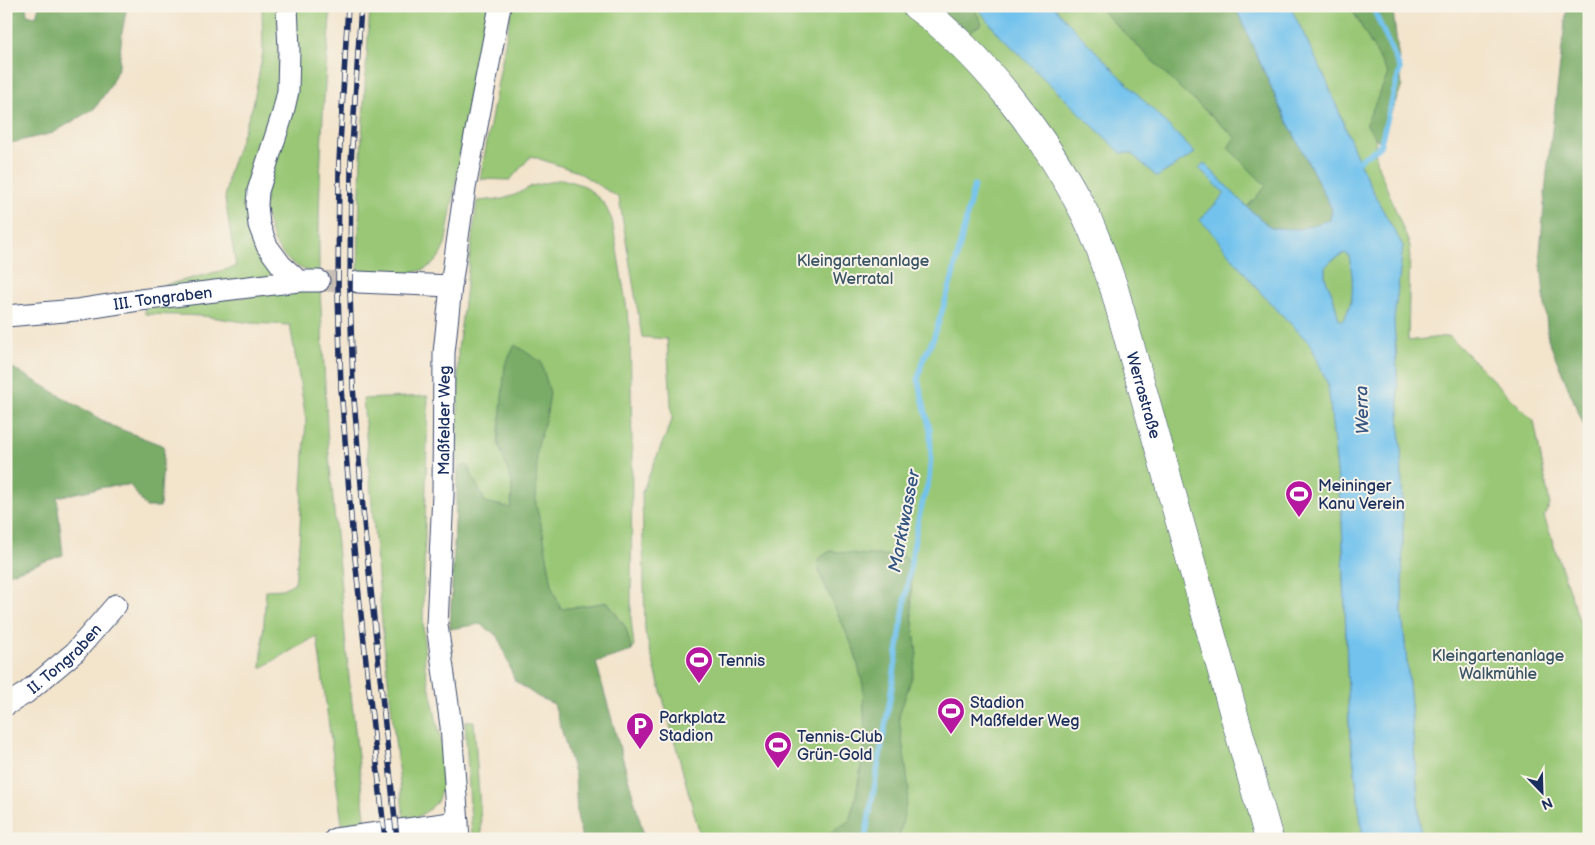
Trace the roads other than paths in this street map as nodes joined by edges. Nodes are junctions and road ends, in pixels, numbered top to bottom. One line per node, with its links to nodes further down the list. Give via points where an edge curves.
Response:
1 (287, 6): 6 (street, III. Tongraben, via 288,91 258,191 257,205 259,225 267,246 281,265 309,281)
2 (500, 6): 5 (street, Maßfelder Weg, via 465,188)
3 (916, 6): 11 (street, Werrastraße, via 964,47 1008,98 1046,147 1093,232 1114,288)
4 (358, 282): 5 (street)
5 (451, 286): 9 (street, Maßfelder Weg, via 444,353 443,494 437,625 451,726)
6 (6, 316)
7 (116, 605): 8 (street, II. Tongraben, via 75,652 26,693)
8 (6, 705)
9 (458, 830): 10 (street)
10 (341, 838)
11 (1269, 839)

